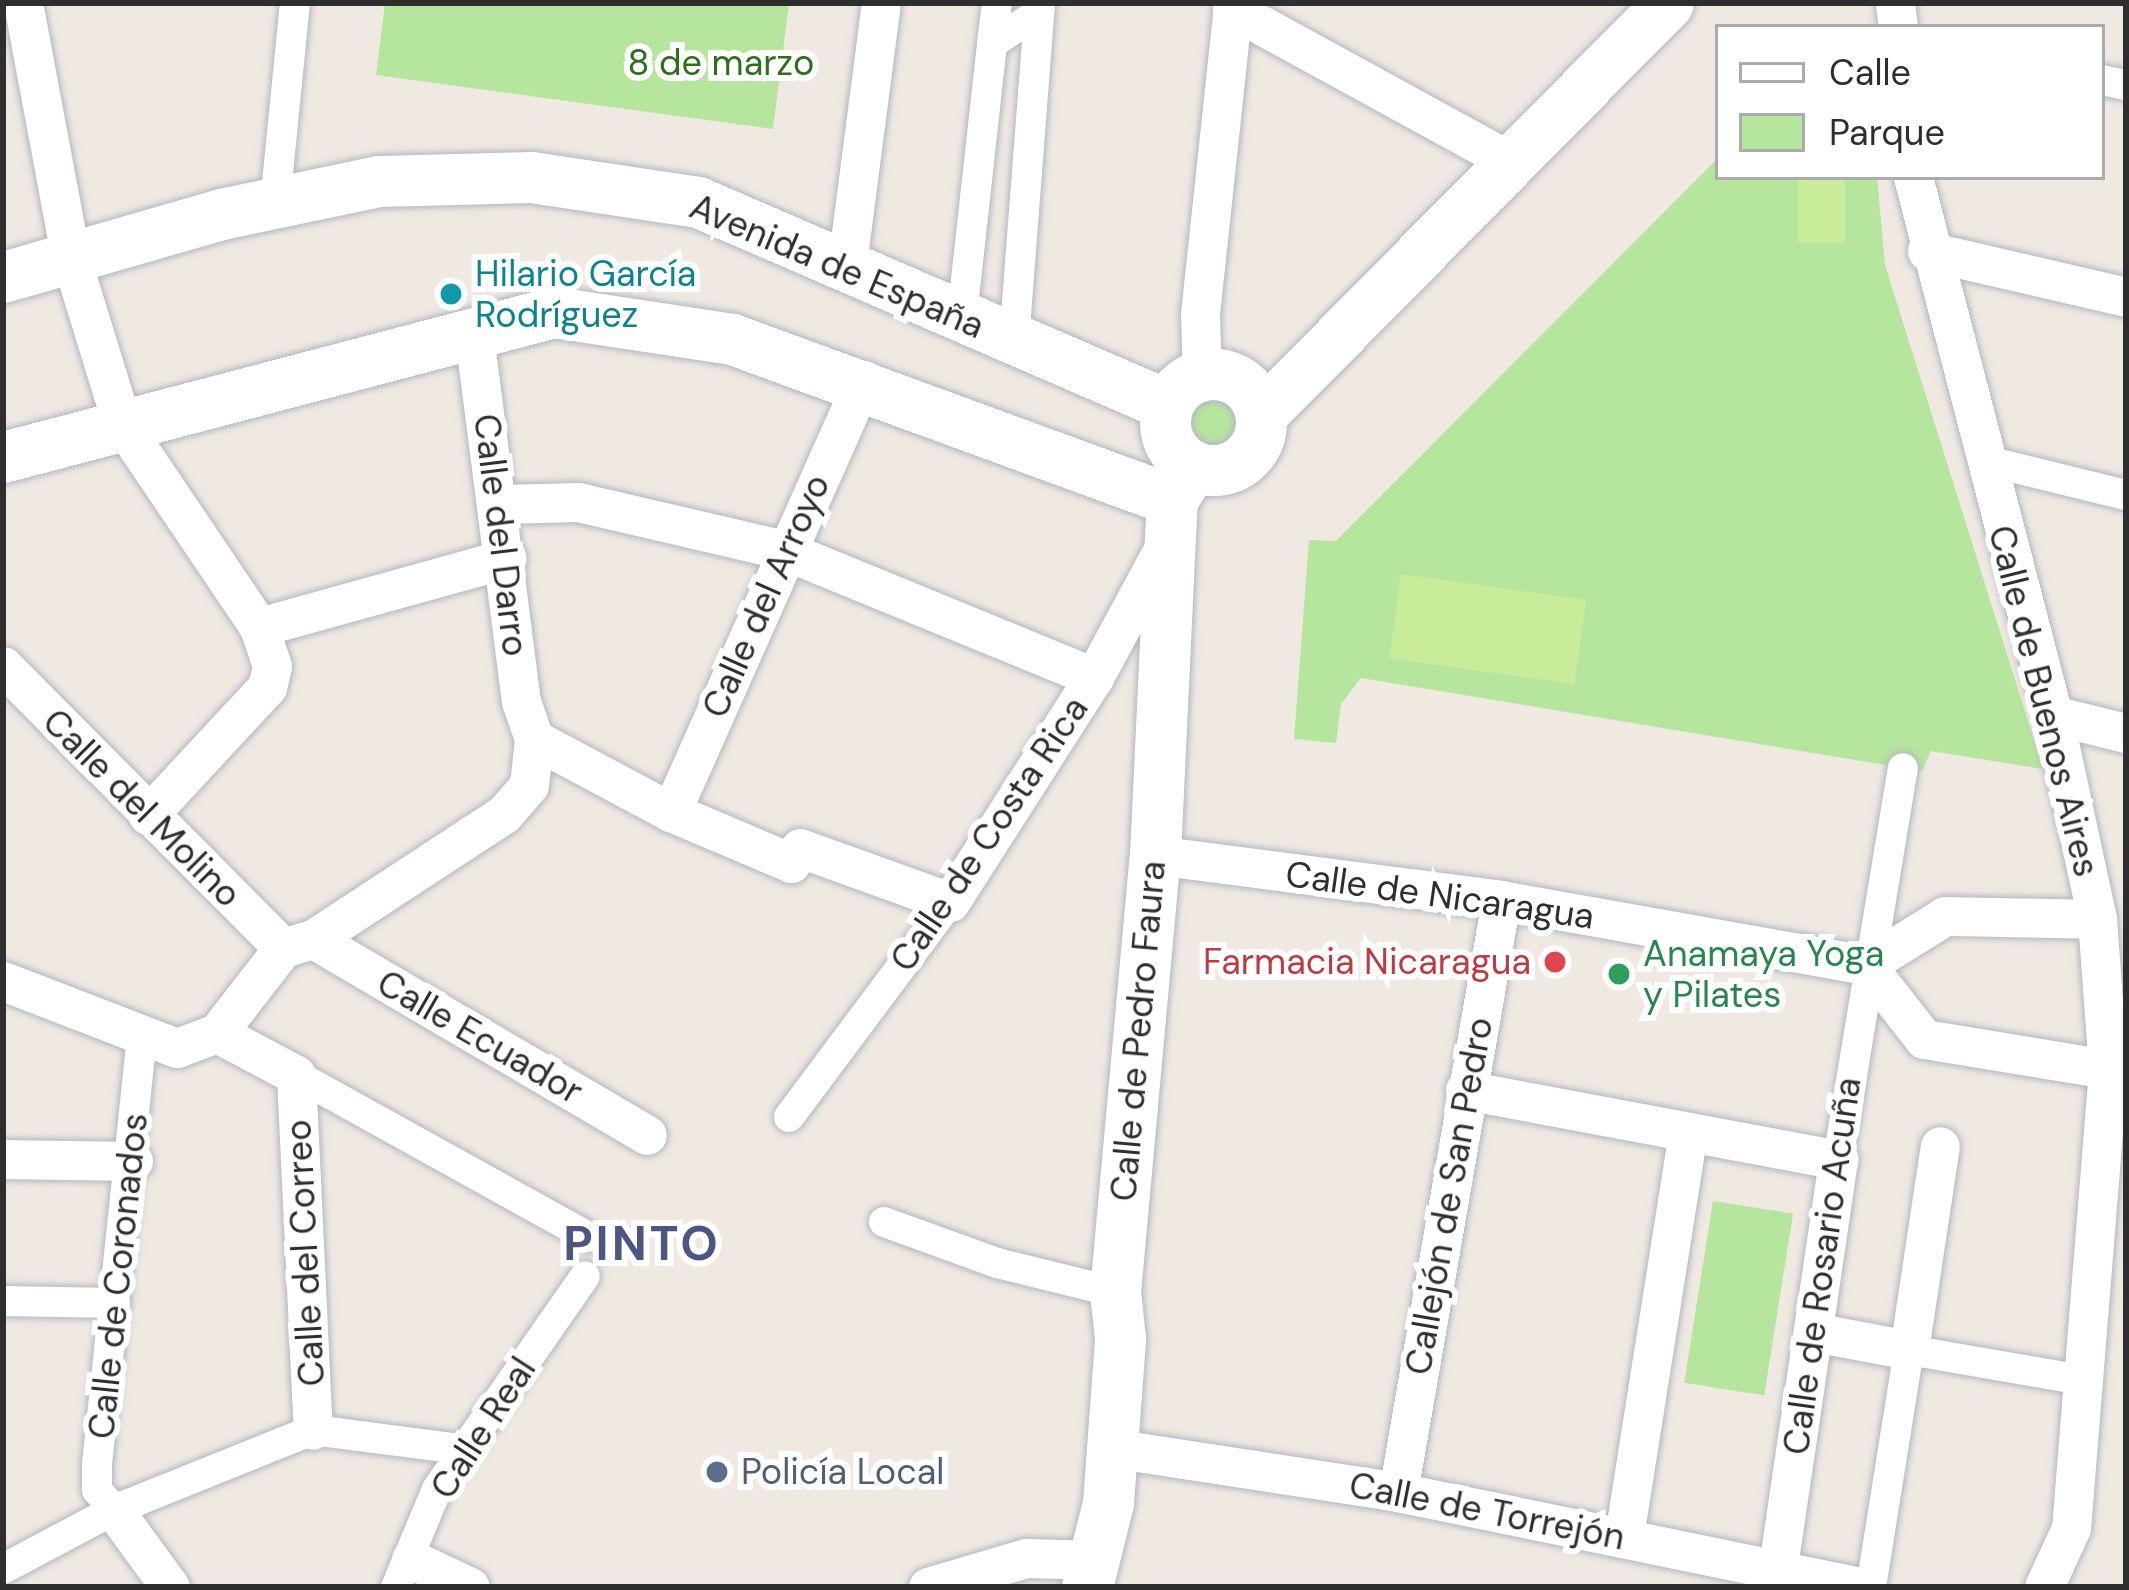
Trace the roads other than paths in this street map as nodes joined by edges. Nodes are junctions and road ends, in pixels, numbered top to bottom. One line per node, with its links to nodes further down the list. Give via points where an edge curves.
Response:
1 (23, 3): 13 (street)
2 (295, 3): 11 (street)
3 (880, 3): 14 (street)
4 (997, 3): 8 (street)
5 (1668, 3): 9 (street)
6 (1233, 6): 9 (street); 21 (street, via 1200,314)
7 (1040, 8): 8 (street); 19 (street)
8 (992, 43): 17 (street)
9 (1511, 162): 22 (street)
10 (1914, 180): 12 (street, Calle de Buenos Aires)
11 (275, 203): 13 (street, Avenida de España); 14 (street, Avenida de España, via 380,181 531,177 698,202)
12 (1927, 251): 16 (street); 25 (street, Calle de Buenos Aires)
13 (70, 255): 15 (street, Avenida de España); 23 (street)
14 (847, 263): 17 (street, Avenida de España)
15 (3, 277)
16 (2126, 297)
17 (962, 316): 19 (street, Avenida de España)
18 (473, 328): 20 (street, via 554,313 732,339); 23 (street); 28 (street, Calle del Darro)
19 (1014, 341): 21 (street, Avenida de España)
20 (863, 380): 27 (street, via 1055,464); 29 (street, Calle del Arroyo)
21 (1184, 390): 22 (street, Avenida de España, via 1235,379); 27 (street, via 1167,440)
22 (1261, 415): 27 (street, via 1259,439 1236,466)
23 (122, 424): 24 (street); 31 (street)
24 (3, 457)
25 (1983, 460): 26 (street); 34 (street, Calle de Buenos Aires)
26 (2126, 495)
27 (1178, 502): 33 (street, Calle de Costa Rica); 40 (street, Calle de Pedro Faura)
28 (501, 505): 29 (street, via 578,502); 30 (street, Calle del Darro)
29 (784, 550): 33 (street); 38 (street, Calle del Arroyo)
30 (507, 558): 31 (street); 36 (street, Calle del Darro, via 521,702)
31 (259, 627): 39 (street, via 272,666 267,687)
32 (3, 666): 39 (street, Calle del Molino)
33 (1094, 677): 42 (street, Calle de Costa Rica)
34 (2053, 715): 35 (street); 43 (street, Calle de Buenos Aires)
35 (2126, 733)
36 (534, 740): 38 (street); 44 (street, via 529,785 504,814)
37 (1903, 768): 45 (street, Calle de Rosario Acuña)
38 (671, 812): 42 (street, via 790,862 800,848)
39 (148, 815): 44 (street, Calle del Molino)
40 (1155, 855): 41 (street, Calle de Nicaragua); 63 (street, Calle de Pedro Faura)
41 (1501, 900): 45 (street, Calle de Nicaragua); 52 (street, Callejón de San Pedro)
42 (950, 902): 53 (street, Calle de Costa Rica)
43 (2097, 919): 45 (street, via 1946,916); 47 (street, Calle de Buenos Aires)
44 (298, 944): 48 (street); 55 (street, Calle Ecuador)
45 (1866, 965): 50 (street, via 1924,1040); 58 (street, Calle de Rosario Acuña)
46 (3, 981): 49 (street)
47 (2114, 993): 50 (street, Calle de Buenos Aires)
48 (217, 1033): 49 (street, via 177,1048); 51 (street)
49 (142, 1035): 59 (street, Calle de Coronados)
50 (2108, 1069): 68 (street, Calle de Buenos Aires)
51 (296, 1075): 61 (street); 69 (street, Calle del Correo)
52 (1466, 1090): 54 (street); 72 (street, Callejón de San Pedro)
53 (789, 1118)
54 (1688, 1134): 58 (street); 74 (street)
55 (647, 1135)
56 (1940, 1146): 67 (street)
57 (3, 1159): 59 (street)
58 (1838, 1160): 66 (street, Calle de Rosario Acuña)
59 (133, 1161): 65 (street, Calle de Coronados)
60 (884, 1222): 63 (street, via 997,1263)
61 (588, 1237)
62 (585, 1276): 71 (street, Calle Real)
63 (1114, 1292): 70 (street, Calle de Pedro Faura, via 1120,1338)
64 (3, 1301): 65 (street)
65 (115, 1303): 73 (street, Calle de Coronados, via 97,1490)
66 (1814, 1332): 67 (street); 75 (street, Calle de Rosario Acuña)
67 (1909, 1350): 68 (street); 83 (street)
68 (2083, 1380): 84 (street, Calle de Buenos Aires, via 2071,1528)
69 (313, 1430): 71 (street); 73 (street)
70 (1111, 1448): 72 (street, Calle de Torrejón); 78 (street, Calle de Pedro Faura)
71 (467, 1450): 77 (street, Calle Real, via 437,1489)
72 (1398, 1492): 74 (street, Calle de Torrejón)
73 (114, 1510): 76 (street); 79 (street)
74 (1624, 1536): 75 (street, Calle de Torrejón)
75 (1778, 1568): 82 (street, Calle de Torrejón)
76 (3, 1569)
77 (404, 1573): 80 (street)
78 (1092, 1573): 81 (street, via 1026,1558)
79 (170, 1587)
80 (470, 1587)
81 (928, 1587)
82 (1861, 1587)
83 (1871, 1587)
84 (2044, 1587)

